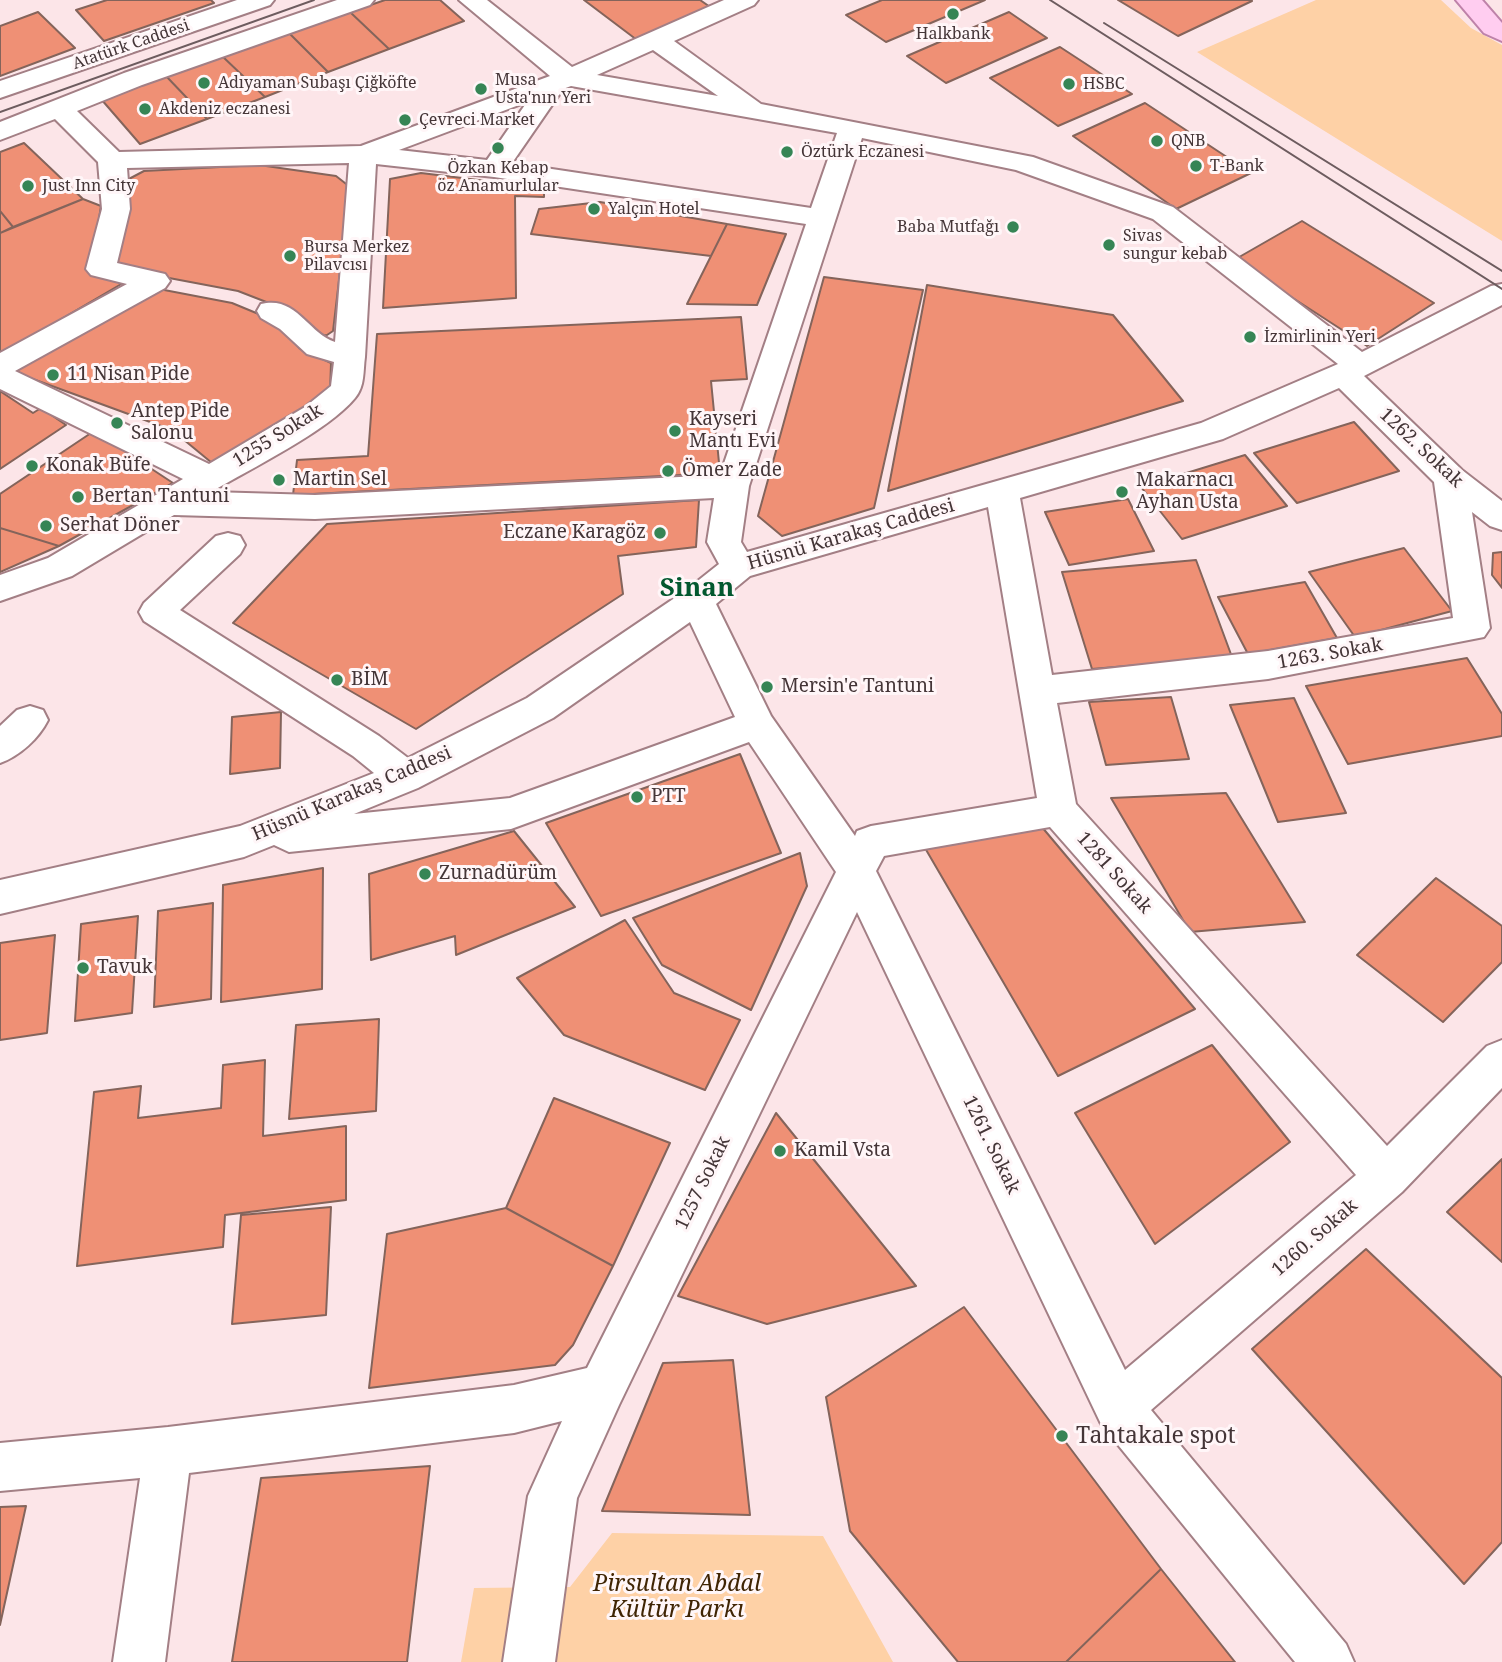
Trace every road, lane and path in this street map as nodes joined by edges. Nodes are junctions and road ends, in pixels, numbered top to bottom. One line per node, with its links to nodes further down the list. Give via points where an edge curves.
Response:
1 (261, 0): 9 (street, Atatürk Caddesi)
2 (362, 0): 10 (street)
3 (472, 0): 8 (street)
4 (1469, 0): 6 (main road)
5 (735, 2): 7 (street)
6 (1502, 33)
7 (656, 40): 8 (street); 11 (street)
8 (561, 81): 11 (street, 1262. Sokak); 14 (street); 16 (street)
9 (0, 90)
10 (60, 108): 13 (street); 15 (street)
11 (756, 111): 12 (street, 1262. Sokak)
12 (852, 128): 17 (street); 22 (street, 1262. Sokak, via 1023,163 1163,213)
13 (0, 132)
14 (363, 154): 15 (street); 16 (street); 20 (street, 1255 Sokak)
15 (112, 160): 21 (street, via 117,209 100,269 155,281)
16 (494, 169): 17 (street)
17 (821, 218): 26 (street)
18 (1496, 296): 22 (street, Hüsnü Karakaş Caddesi)
19 (272, 311): 20 (street, via 318,346)
20 (350, 358): 24 (street, 1255 Sokak, via 344,391 316,415)
21 (0, 366)
22 (1351, 370): 25 (street, 1262. Sokak); 27 (street, Hüsnü Karakaş Caddesi, via 1212,431)
23 (0, 376): 24 (street)
24 (210, 478): 28 (street, 1255 Sokak)
25 (1450, 478): 29 (street, 1262. Sokak); 34 (street, 1263. Sokak, via 1472,628 1268,665)
26 (733, 486): 28 (street, via 315,507); 31 (street, via 724,542)
27 (1002, 492): 31 (street, Hüsnü Karakaş Caddesi); 34 (street)
28 (167, 503): 32 (street, 1255 Sokak, via 60,567)
29 (1502, 518)
30 (228, 545): 38 (street, via 156,612 366,746)
31 (738, 567): 33 (street, Hüsnü Karakaş Caddesi)
32 (0, 588)
33 (696, 600): 36 (street, 1261. Sokak); 38 (street, Hüsnü Karakaş Caddesi, via 540,708)
34 (1037, 691): 39 (street)
35 (30, 720): 37 (street)
36 (757, 724): 40 (street, via 511,813); 41 (street, 1261. Sokak)
37 (0, 748)
38 (405, 777): 40 (street, Hüsnü Karakaş Caddesi)
39 (1058, 810): 41 (street, 1257 Sokak, via 871,842); 44 (street, 1281 Sokak)
40 (244, 841): 42 (street, Hüsnü Karakaş Caddesi)
41 (857, 871): 45 (street, 1257 Sokak); 46 (street, 1261. Sokak)
42 (0, 897)
43 (1502, 1059): 44 (street, 1260. Sokak)
44 (1386, 1177): 46 (street, 1260. Sokak)
45 (602, 1388): 47 (street, via 514,1409); 50 (street, 1257 Sokak, via 553,1496)
46 (1118, 1407): 51 (street, 1261. Sokak)
47 (168, 1451): 48 (street); 49 (street)
48 (0, 1467)
49 (139, 1662)
50 (529, 1662)
51 (1328, 1662)

